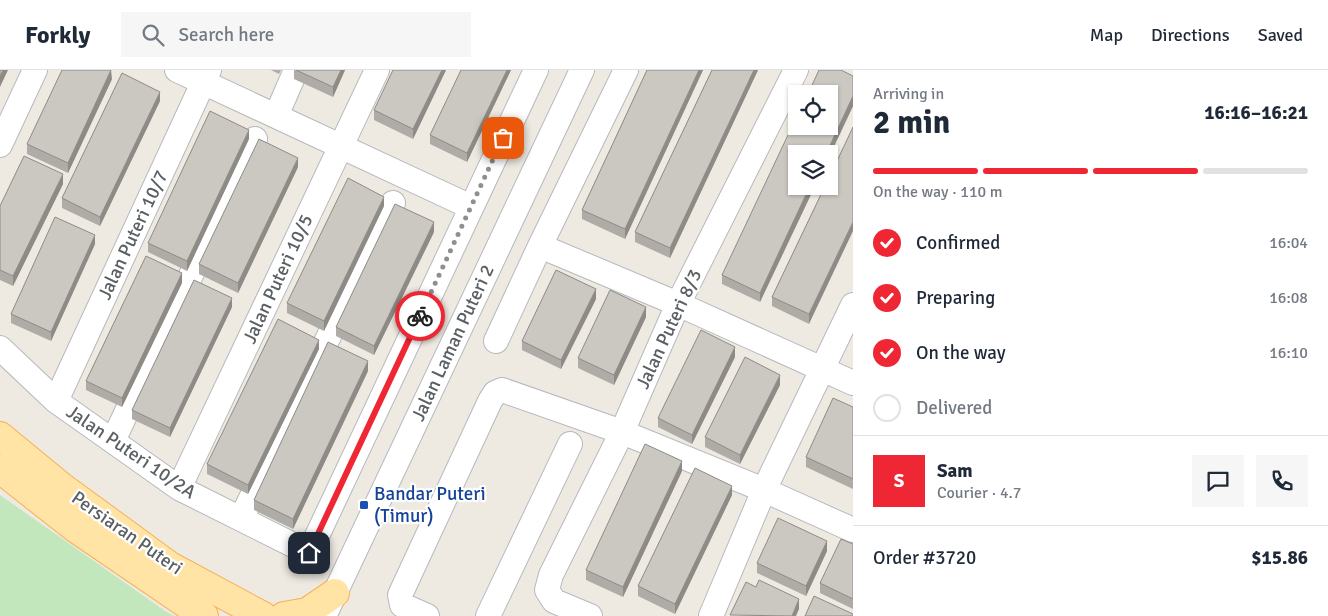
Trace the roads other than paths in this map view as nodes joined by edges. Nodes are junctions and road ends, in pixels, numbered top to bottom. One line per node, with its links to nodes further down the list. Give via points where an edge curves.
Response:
1 (35, 70): 12 (street)
2 (177, 70): 9 (street)
3 (296, 70): 10 (street)
4 (377, 70): 13 (street, Jalan Puteri 10/5)
5 (536, 70): 15 (street)
6 (582, 70): 33 (street, Jalan Laman Puteri 2)
7 (626, 70): 16 (street)
8 (796, 70): 17 (street, Jalan Puteri 8/3)
9 (206, 76): 10 (street); 23 (street, Jalan Puteri 10/7)
10 (276, 116): 13 (street)
11 (255, 139): 26 (street)
12 (0, 145)
13 (340, 146): 15 (street); 29 (street, Jalan Puteri 10/5)
14 (393, 203): 31 (street)
15 (470, 207): 31 (street, Jalan Puteri 10/2A, via 309,553)
16 (540, 246): 17 (street); 19 (street)
17 (678, 304): 21 (street); 24 (street, Jalan Puteri 8/3)
18 (853, 305): 21 (street)
19 (496, 341)
20 (0, 348): 23 (street, Jalan Puteri 10/2A)
21 (823, 369): 22 (street); 30 (street)
22 (853, 383)
23 (56, 401): 26 (street, Jalan Puteri 10/2A)
24 (622, 432): 30 (street); 37 (street, via 502,390 495,393 400,595 402,605); 39 (street, Jalan Puteri 8/3, via 547,590 554,602)
25 (0, 436): 35 (main road, Persiaran Puteri, via 62,487 163,561)
26 (113, 441): 29 (street, Jalan Puteri 10/2A)
27 (570, 444): 38 (street)
28 (0, 469): 34 (main road, Persiaran Puteri, via 75,528)
29 (179, 488): 31 (street, Jalan Puteri 10/2A)
30 (764, 490): 32 (street); 40 (street)
31 (241, 519)
32 (853, 530)
33 (331, 608): 36 (main road)
34 (204, 616)
35 (263, 616)
36 (284, 616)
37 (427, 616)
38 (488, 616)
39 (590, 616)
40 (711, 616)

